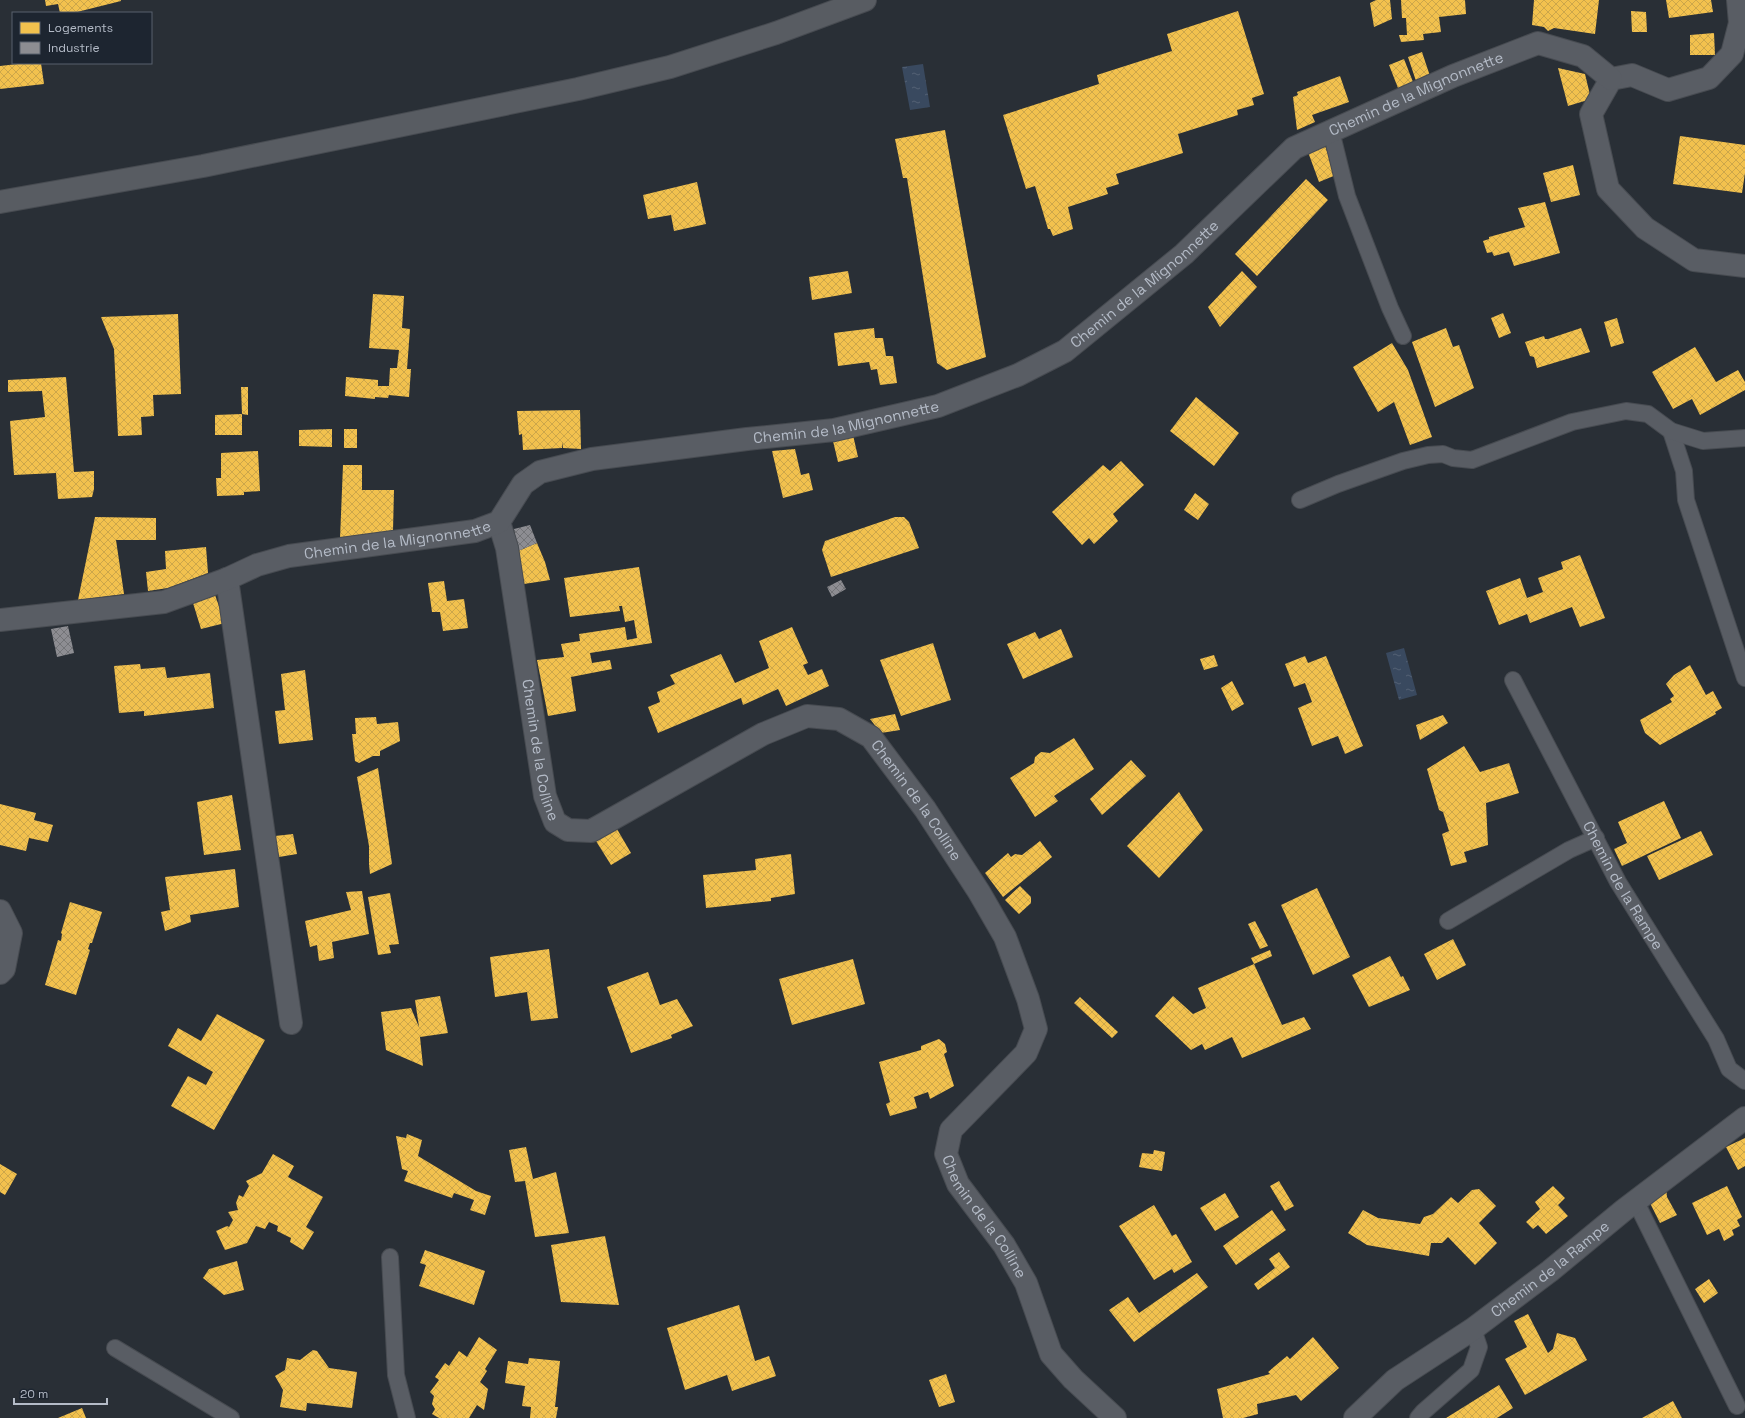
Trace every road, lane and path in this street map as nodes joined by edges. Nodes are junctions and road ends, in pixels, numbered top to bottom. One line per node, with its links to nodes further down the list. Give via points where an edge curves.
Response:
1 (866, 0): 5 (main road, via 677,65 578,89 211,164)
2 (1738, 0): 3 (street, via 1740,23 1732,54 1709,78 1668,90 1632,75)
3 (1611, 79): 4 (street, Chemin de la Mignonnette, via 1583,56 1538,43 1454,76); 6 (street, via 1591,114 1608,189 1645,228 1694,260)
4 (1332, 131): 7 (lane, via 1347,196); 11 (street, Chemin de la Mignonnette, via 1294,148 1178,259 1065,351 1018,375 938,406 834,430 592,459 540,472 523,484)
5 (0, 202)
6 (1745, 266)
7 (1403, 336)
8 (1671, 431): 9 (lane, via 1703,441); 10 (lane, via 1648,414 1626,410 1572,422 1472,460 1443,454 1403,461); 14 (lane, via 1684,471 1686,500)
9 (1745, 438)
10 (1300, 500)
11 (499, 522): 12 (street, Chemin de la Mignonnette, via 475,531 289,556 257,565); 30 (street, Chemin de la Colline, via 507,548 545,796 555,822 568,830 591,831 763,734 807,716 839,719 871,737 925,809 1006,937 1036,1029 1026,1053 952,1130 946,1154 958,1184 1004,1245 1026,1283 1052,1354 1073,1379)
12 (227, 579): 13 (street, Chemin de la Mignonnette, via 164,602); 20 (street)
13 (0, 620)
14 (1745, 678)
15 (1514, 680): 16 (lane, Chemin de la Rampe)
16 (1596, 838): 18 (lane, via 1569,850); 21 (lane, Chemin de la Rampe, via 1618,882 1716,1039 1729,1069)
17 (0, 911): 19 (street, via 11,933 4,969)
18 (1448, 921)
19 (0, 973)
20 (292, 1023)
21 (1745, 1081)
22 (1745, 1118): 23 (street, Chemin de la Rampe)
23 (1636, 1202): 25 (street, Chemin de la Rampe); 27 (lane)
24 (390, 1257): 29 (lane, via 396,1375)
25 (1473, 1329): 31 (street, Chemin de la Rampe, via 1395,1380); 32 (lane, via 1479,1347 1471,1370)
26 (115, 1348): 28 (lane)
27 (1737, 1406)
28 (231, 1418)
29 (407, 1418)
30 (1115, 1418)
31 (1355, 1418)
32 (1418, 1418)

